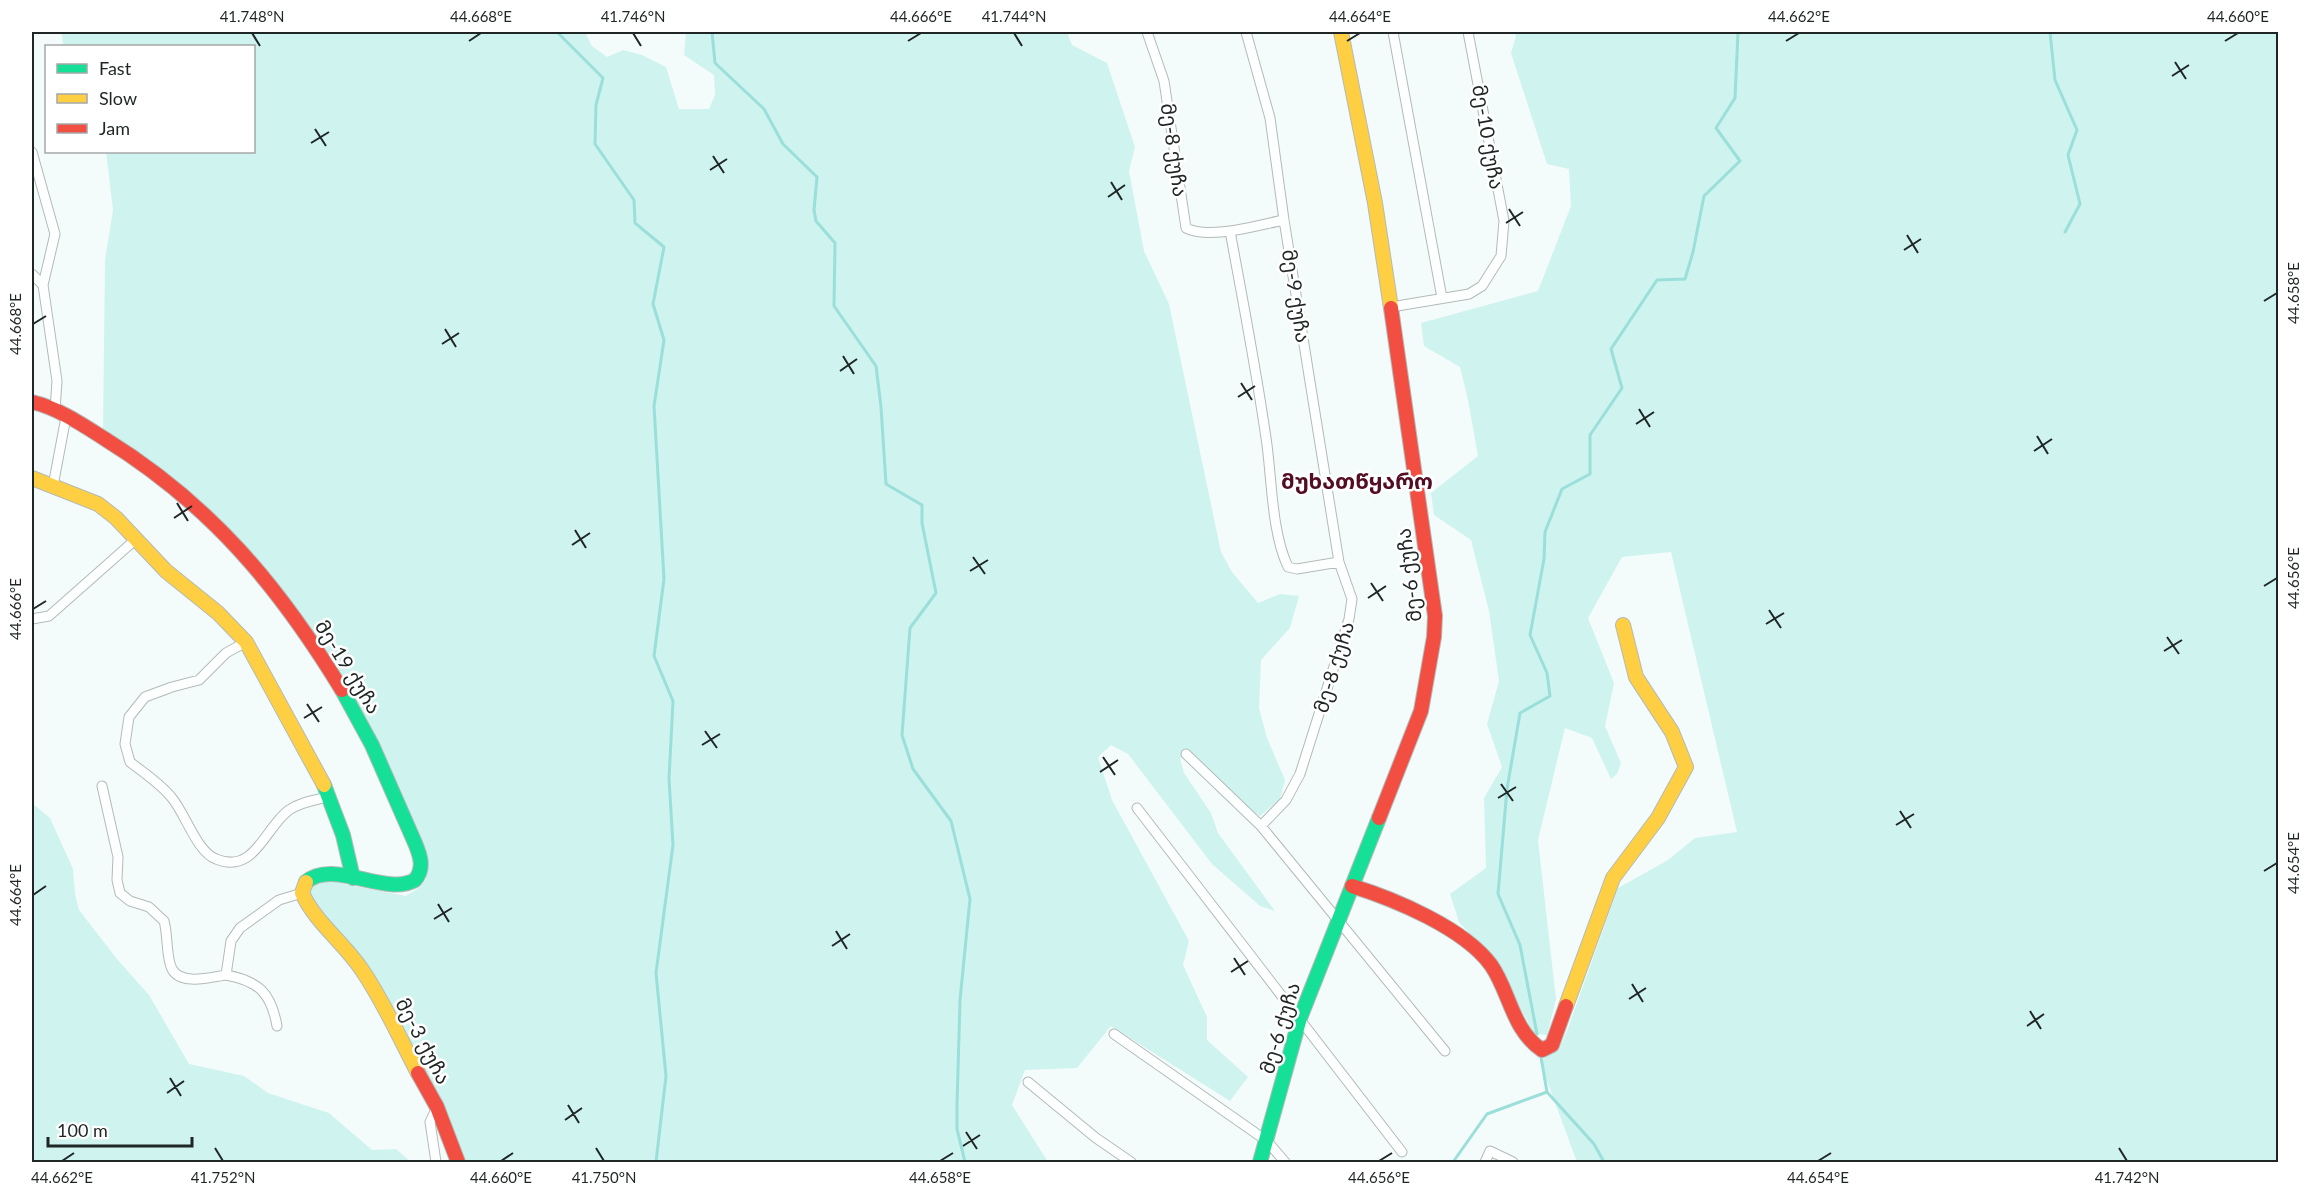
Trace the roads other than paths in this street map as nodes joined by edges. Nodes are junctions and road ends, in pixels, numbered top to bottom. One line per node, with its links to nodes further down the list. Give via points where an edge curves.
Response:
1 (1147, 32): 8 (street, მე-8 ქუჩა, via 1164,81 1186,228)
2 (1246, 32): 7 (street, მე-9 ქუჩა, via 1270,118)
3 (1341, 32): 12 (street, მე-6 ქუჩა)
4 (1393, 32): 11 (street)
5 (1468, 32): 11 (street, მე-10 ქუჩა, via 1504,221 1501,256 1482,286 1469,294)
6 (32, 152): 10 (street, via 55,234)
7 (1284, 220): 8 (street, მე-8 ქუჩა); 18 (street, მე-9 ქუჩა)
8 (1230, 231): 18 (street, via 1284,559 1288,567 1297,568)
9 (32, 274): 10 (street)
10 (43, 285): 14 (street)
11 (1442, 298): 12 (street, მე-10 ქუჩა)
12 (1391, 307): 28 (street, მე-6 ქუჩა, via 1430,573 1434,637 1421,711)
13 (32, 402): 14 (street, მე-19 ქუჩა)
14 (61, 413): 16 (street); 27 (street, მე-19 ქუჩა, via 155,473 231,539 302,630 345,694 371,742 422,868 419,876 406,884)
15 (32, 478): 16 (street)
16 (53, 486): 17 (street, via 98,504)
17 (135, 540): 19 (street, via 49,616); 21 (street)
18 (1339, 562): 26 (street, მე-8 ქუჩა, via 1352,599 1349,619 1300,774 1286,800)
19 (32, 619)
20 (1623, 625): 28 (street, via 1638,681 1681,746 1686,767 1658,818 1613,878 1552,1046 1542,1050 1534,1047 1490,964 1472,945 1423,916 1372,891)
21 (246, 642): 24 (street); 24 (street, via 226,653 199,680 145,698 129,717 125,744 130,762 171,797 202,851 222,861 247,858 290,810)
22 (1186, 754): 26 (street)
23 (102, 786): 31 (street, via 118,857 120,893 164,921 172,968 181,977)
24 (328, 797): 27 (street, via 343,835)
25 (1137, 808): 32 (street)
26 (1261, 826): 30 (street)
27 (353, 879): 29 (street, მე-19 ქუჩა, via 312,878 306,881)
28 (1352, 886): 30 (street, მე-6 ქუჩა)
29 (302, 893): 31 (street, via 279,900 240,927 231,941); 37 (street, მე-3 ქუჩა, via 308,906 363,971)
30 (1338, 921): 32 (street, მე-6 ქუჩა); 35 (street)
31 (226, 975): 33 (street, via 249,979 264,993)
32 (1300, 1018): 38 (street, მე-6 ქუჩა); 39 (street)
33 (277, 1026)
34 (1114, 1034): 38 (street)
35 (1445, 1051)
36 (1028, 1082): 42 (street)
37 (437, 1107): 40 (street, via 430,1122); 41 (street, მე-3 ქუჩა)
38 (1267, 1141): 43 (street, მე-6 ქუჩა); 44 (street)
39 (1402, 1152)
40 (436, 1162)
41 (458, 1162)
42 (1131, 1162)
43 (1260, 1162)
44 (1285, 1162)
45 (1485, 1162): 46 (street, via 1490,1151)
46 (1513, 1162)

